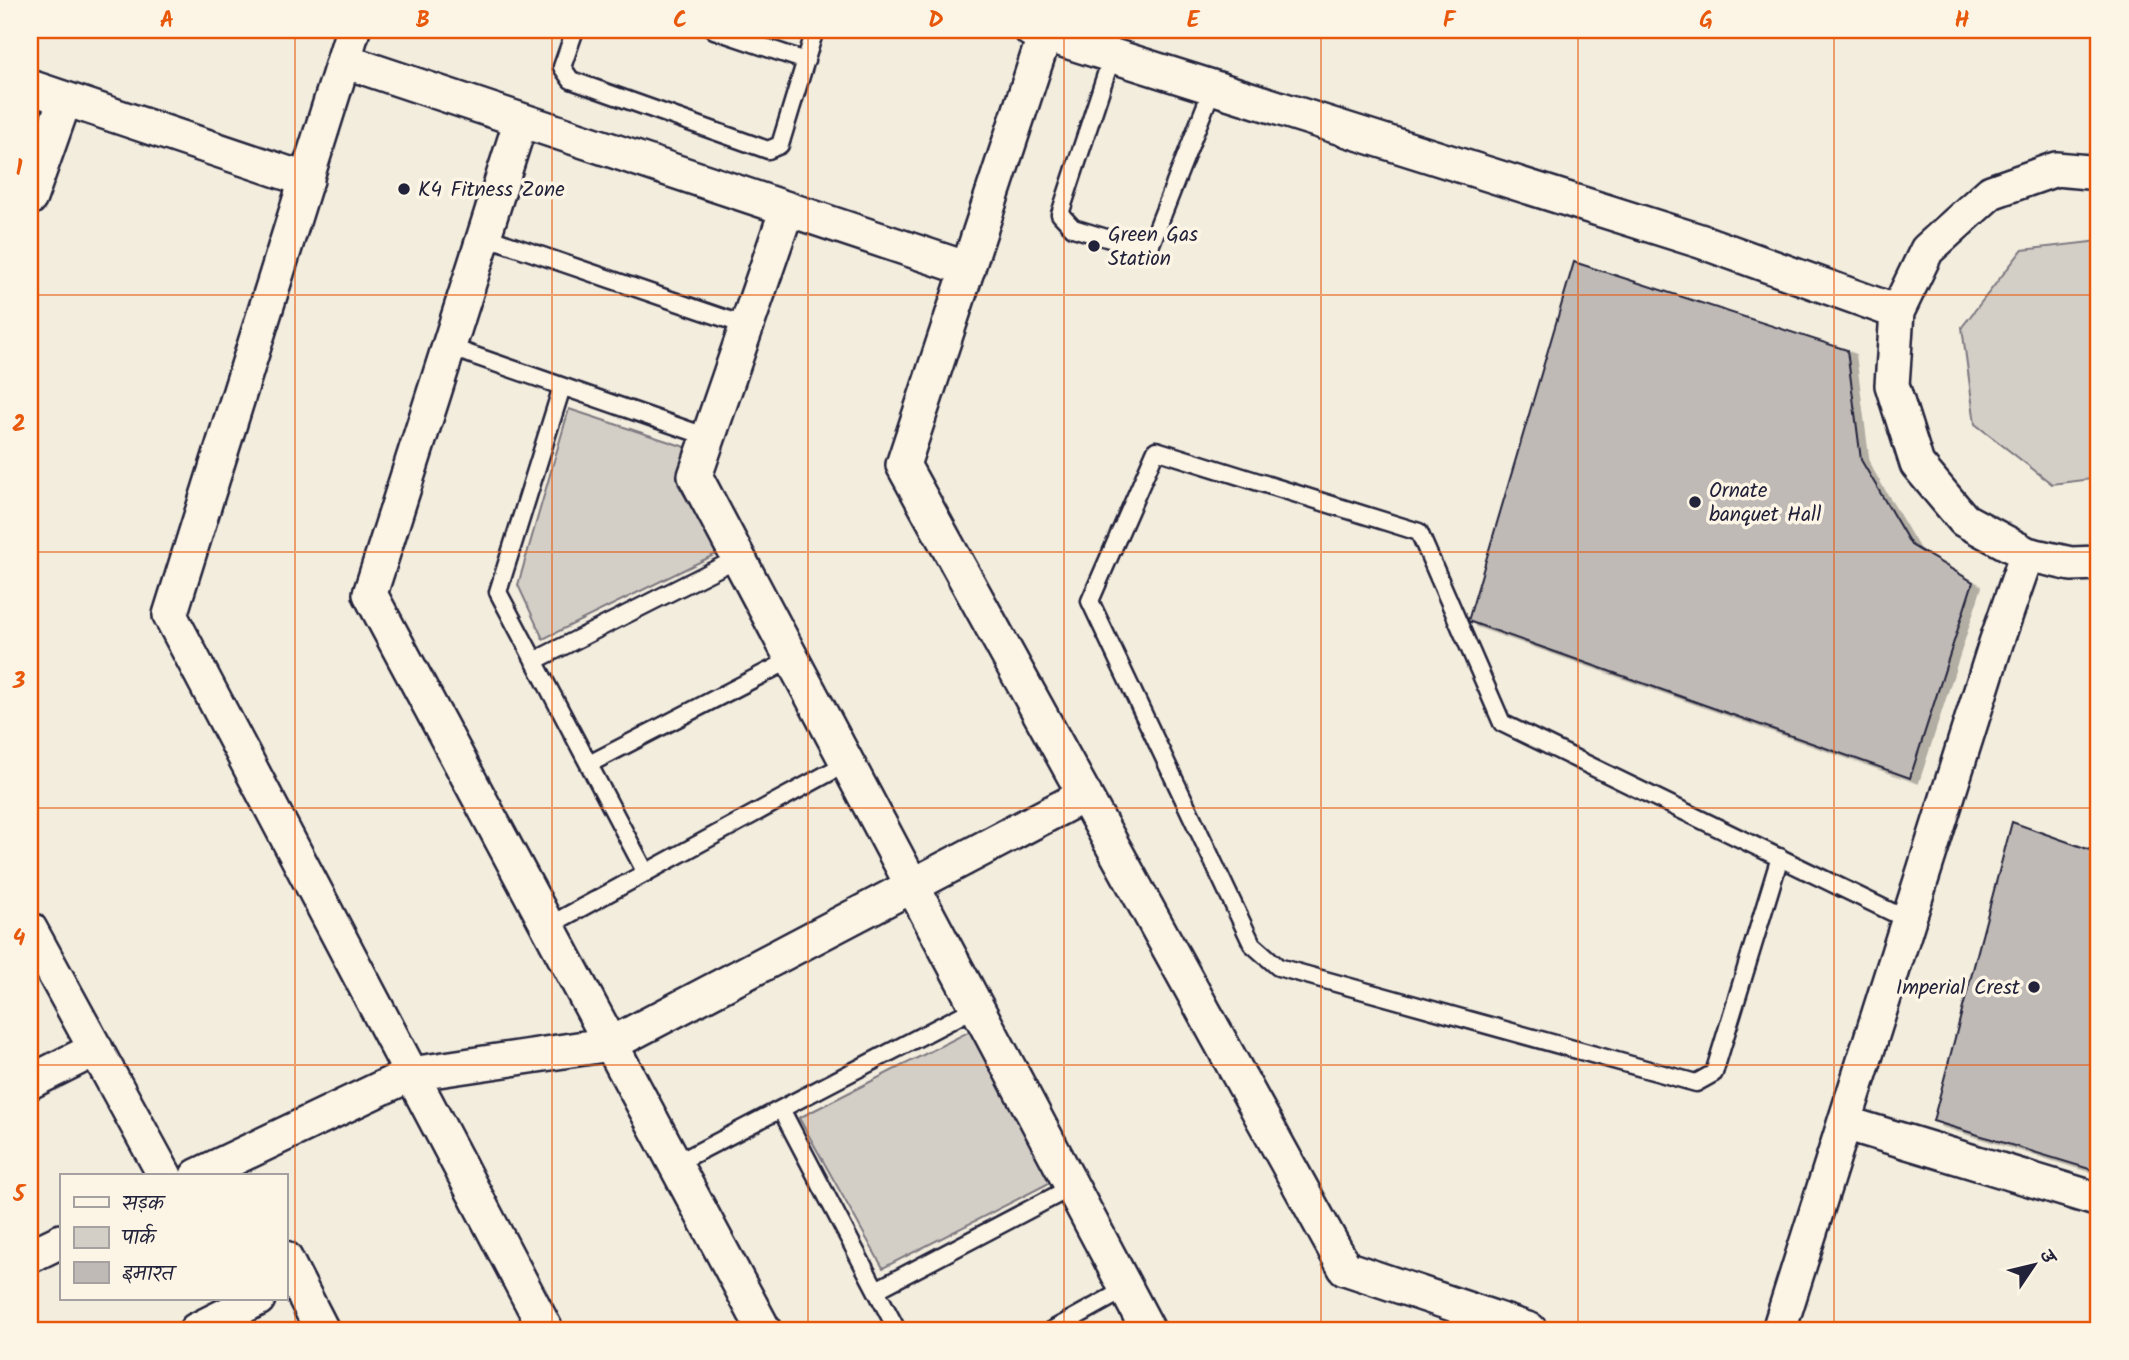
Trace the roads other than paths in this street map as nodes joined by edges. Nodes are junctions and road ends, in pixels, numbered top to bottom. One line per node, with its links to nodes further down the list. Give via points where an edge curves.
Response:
1 (575, 30): 7 (lane, via 562,67 571,80 768,150 780,145)
2 (714, 30): 7 (lane)
3 (815, 30): 7 (lane)
4 (1038, 32): 6 (street); 17 (street)
5 (349, 45): 11 (street); 13 (street)
6 (1112, 55): 9 (street); 9 (lane, via 1060,214 1073,228 1140,248 1151,244)
7 (806, 61)
8 (30, 87): 10 (street)
9 (1213, 87): 18 (street, via 1700,241)
10 (65, 99): 13 (street); 14 (street)
11 (521, 120): 15 (street); 16 (street)
12 (2099, 173): 18 (street, via 2056,169 1991,192 1927,250)
13 (306, 180): 40 (street, via 170,615)
14 (30, 198)
15 (787, 209): 17 (street); 19 (street)
16 (484, 236): 19 (lane); 20 (street)
17 (968, 269): 30 (street, via 903,465)
18 (1897, 312): 23 (street, via 1892,385 1917,464 1964,520)
19 (747, 326): 22 (street)
20 (449, 347): 21 (lane); 35 (street, via 370,594)
21 (562, 387): 22 (lane); 27 (lane, via 498,592)
22 (708, 437): 24 (street, via 695,476)
23 (2027, 555): 25 (street, via 2071,564); 34 (street)
24 (738, 558): 26 (street); 27 (lane)
25 (2099, 563)
26 (792, 659): 28 (street); 29 (lane)
27 (534, 661): 29 (lane)
28 (847, 763): 32 (lane); 33 (street)
29 (589, 764): 32 (lane)
30 (1085, 795): 33 (street); 63 (street, via 1345,1268)
31 (1780, 857): 31 (lane, via 1502,723 1419,532 1156,450 1090,601 1252,944 1278,967 1696,1083 1714,1073); 34 (lane)
32 (646, 873): 35 (lane)
33 (912, 886): 37 (street); 38 (street)
34 (1908, 920): 43 (street)
35 (548, 926): 38 (street)
36 (30, 929): 39 (street)
37 (977, 1007): 42 (lane); 48 (street)
38 (611, 1044): 40 (street); 44 (street)
39 (96, 1049): 41 (street); 46 (street)
40 (411, 1074): 45 (street); 58 (street)
41 (30, 1082)
42 (781, 1109): 44 (lane); 54 (lane)
43 (1844, 1124): 49 (street); 64 (street)
44 (676, 1164): 59 (street)
45 (239, 1167): 47 (street)
46 (164, 1174)
47 (206, 1174)
48 (1072, 1186): 53 (street); 54 (lane)
49 (2099, 1200)
50 (60, 1241): 51 (street)
51 (30, 1256)
52 (289, 1274): 57 (street)
53 (1126, 1289): 61 (lane); 62 (street)
54 (876, 1290): 60 (lane)
55 (256, 1300): 56 (street)
56 (196, 1330)
57 (322, 1330)
58 (545, 1330)
59 (764, 1330)
60 (897, 1330)
61 (1052, 1330)
62 (1148, 1330)
63 (1530, 1330)
64 (1779, 1330)

